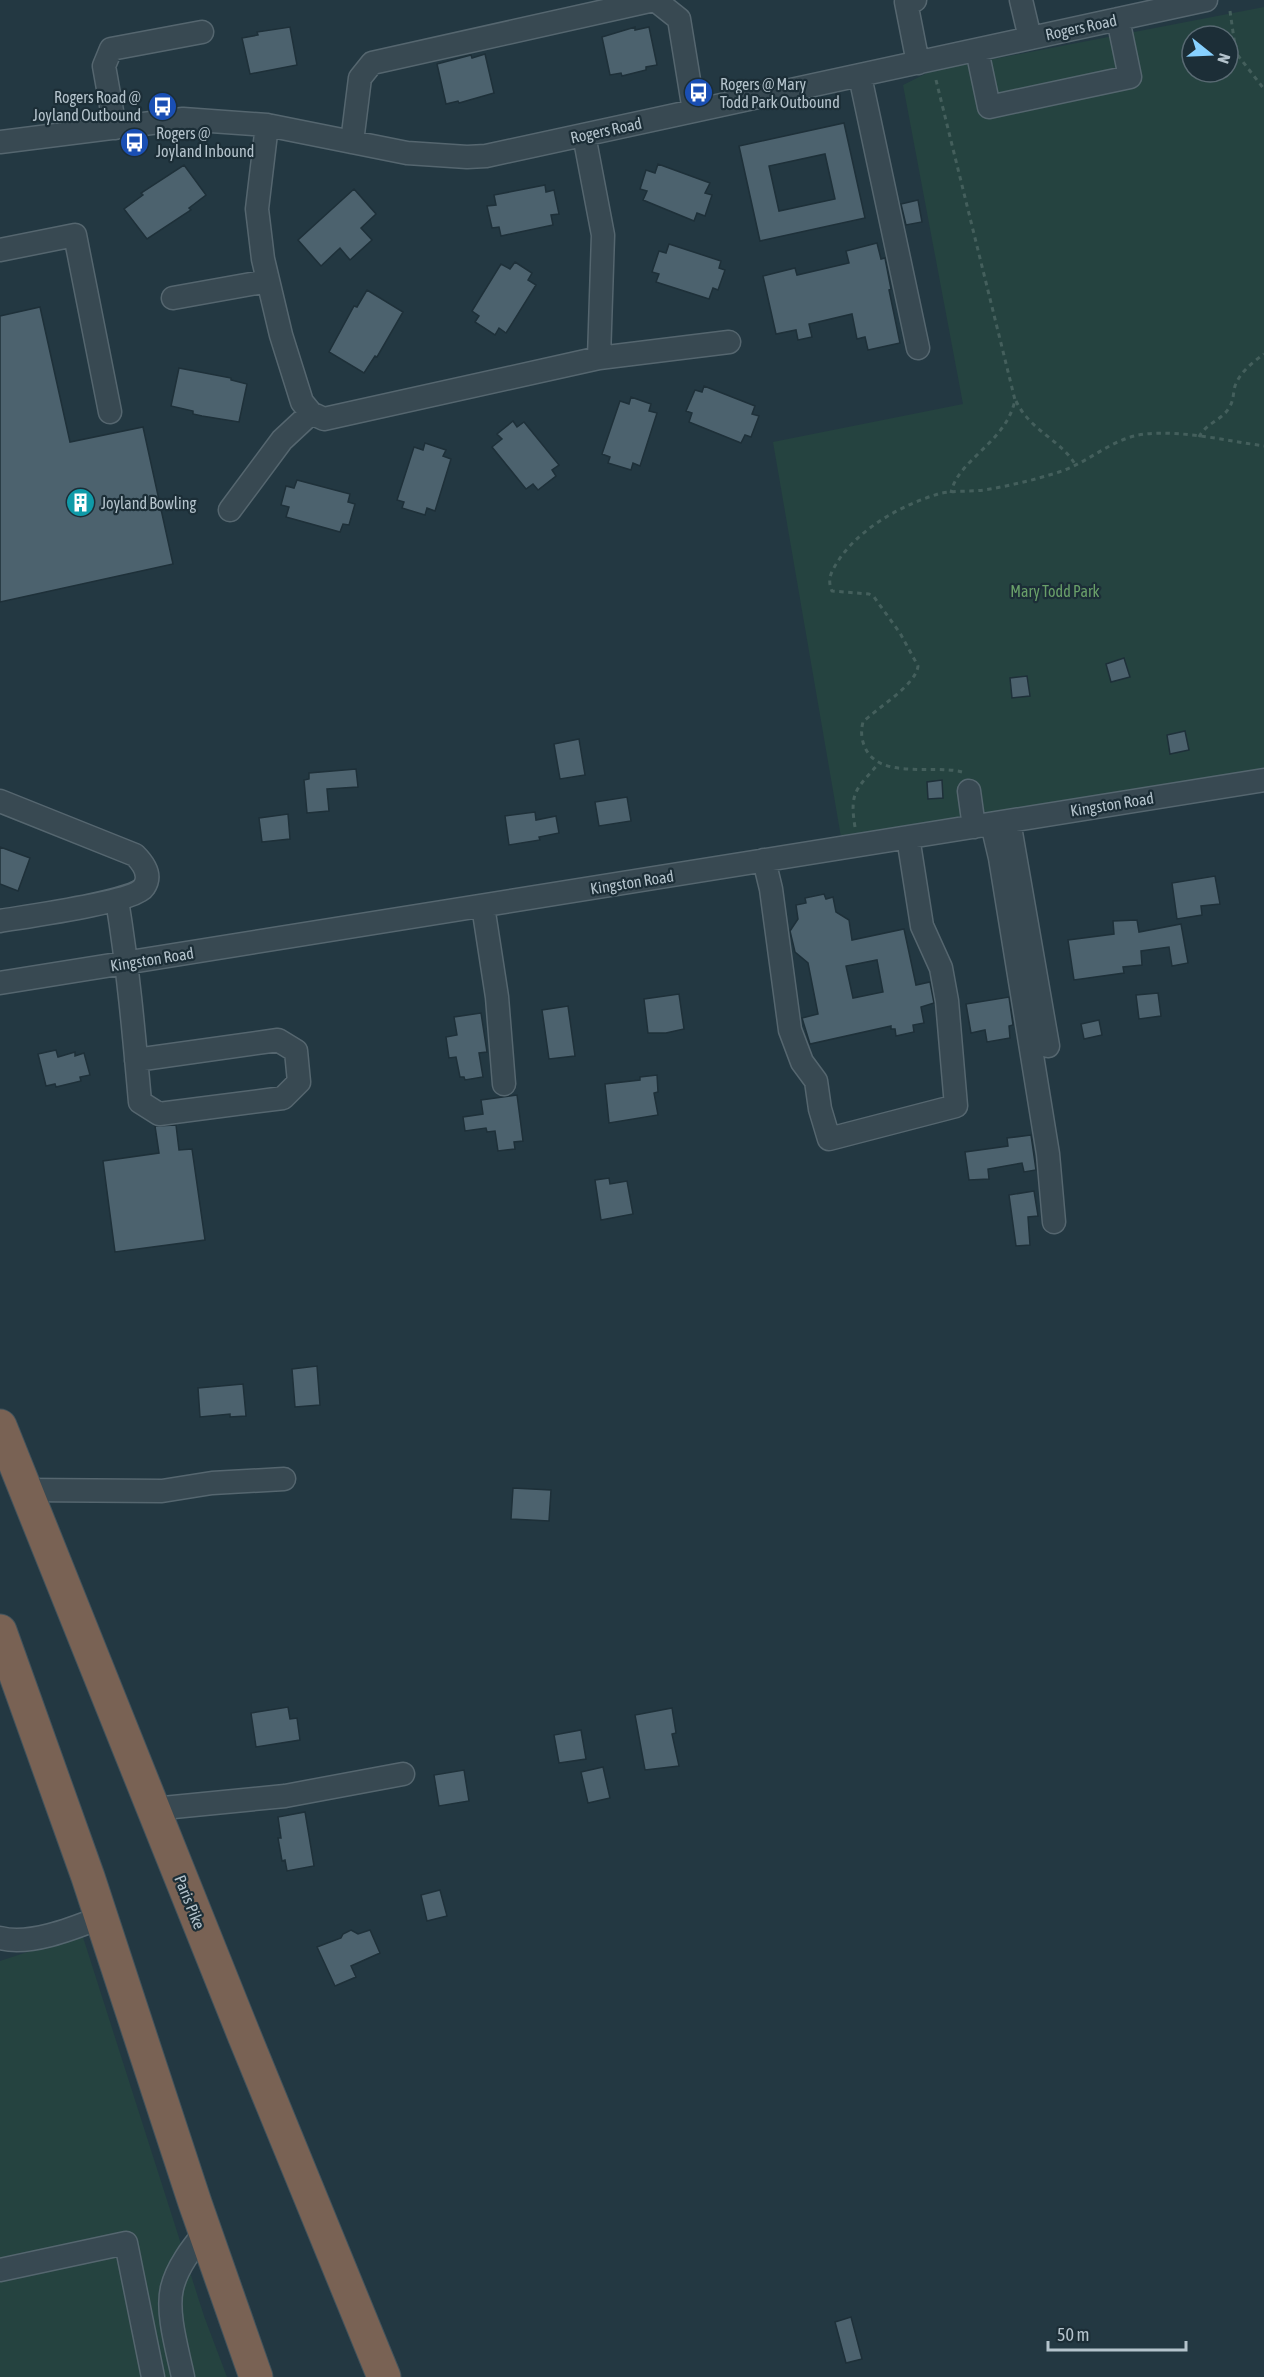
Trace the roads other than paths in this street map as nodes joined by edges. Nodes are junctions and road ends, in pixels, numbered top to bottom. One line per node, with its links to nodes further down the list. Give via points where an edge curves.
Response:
1 (654, 0): 11 (street, via 679,19); 16 (street, via 372,63 360,78)
2 (915, 0): 9 (street, via 906,2)
3 (1021, 0): 7 (street)
4 (1206, 0): 5 (street, Rogers Road)
5 (1118, 19): 7 (street, Rogers Road); 8 (street, via 1130,77 988,107)
6 (202, 32): 13 (street, via 111,49 104,66)
7 (1030, 38): 8 (street, Rogers Road)
8 (977, 50): 9 (street, Rogers Road)
9 (926, 69): 10 (street, Rogers Road)
10 (860, 76): 11 (street, Rogers Road); 21 (street)
11 (694, 111): 14 (street, Rogers Road)
12 (267, 125): 13 (street, Rogers Road, via 183,119); 16 (street, Rogers Road); 18 (street, via 257,208)
13 (115, 128): 15 (street, Rogers Road)
14 (584, 135): 16 (street, Rogers Road, via 467,157 407,153); 22 (street, via 603,235)
15 (0, 142)
16 (352, 142)
17 (0, 250): 23 (street, via 75,235)
18 (268, 281): 19 (street); 24 (street, via 302,402)
19 (172, 298)
20 (729, 342): 22 (street)
21 (918, 348)
22 (599, 358): 24 (street, via 324,419)
23 (110, 412)
24 (311, 413): 25 (street, via 282,440)
25 (230, 510)
26 (1264, 780): 29 (street, Kingston Road)
27 (969, 791): 29 (street)
28 (0, 801): 32 (street, via 135,855 144,863 144,887)
29 (992, 824): 30 (street, Kingston Road); 37 (street); 40 (street, via 1048,1154)
30 (908, 837): 31 (street, Kingston Road); 31 (street, via 922,926 941,969 947,1001 956,1106 829,1139 816,1081 802,1062 790,1030)
31 (764, 860): 33 (street, Kingston Road)
32 (117, 900): 34 (street); 35 (street)
33 (483, 906): 35 (street, Kingston Road); 39 (street, via 497,997)
34 (0, 921)
35 (127, 963): 36 (street, Kingston Road); 38 (street)
36 (0, 983)
37 (1048, 1046)
38 (136, 1060): 38 (street, via 140,1102 159,1114 284,1098 300,1082 296,1051 278,1040)
39 (504, 1084)
40 (1054, 1222)
41 (0, 1426): 43 (highway, Paris Pike)
42 (284, 1479): 43 (street, via 212,1483 162,1491)
43 (26, 1490): 46 (highway, Paris Pike)
44 (0, 1631): 47 (highway)
45 (403, 1774): 46 (street, via 285,1796)
46 (153, 1809): 54 (highway, Paris Pike)
47 (102, 1917): 48 (street, via 58,1932 13,1941); 49 (highway)
48 (0, 1938)
49 (205, 2232): 52 (street, via 187,2254 172,2288 171,2311); 53 (highway)
50 (0, 2270): 51 (street, via 126,2243)
51 (153, 2377)
52 (183, 2377)
53 (256, 2377)
54 (384, 2377)

